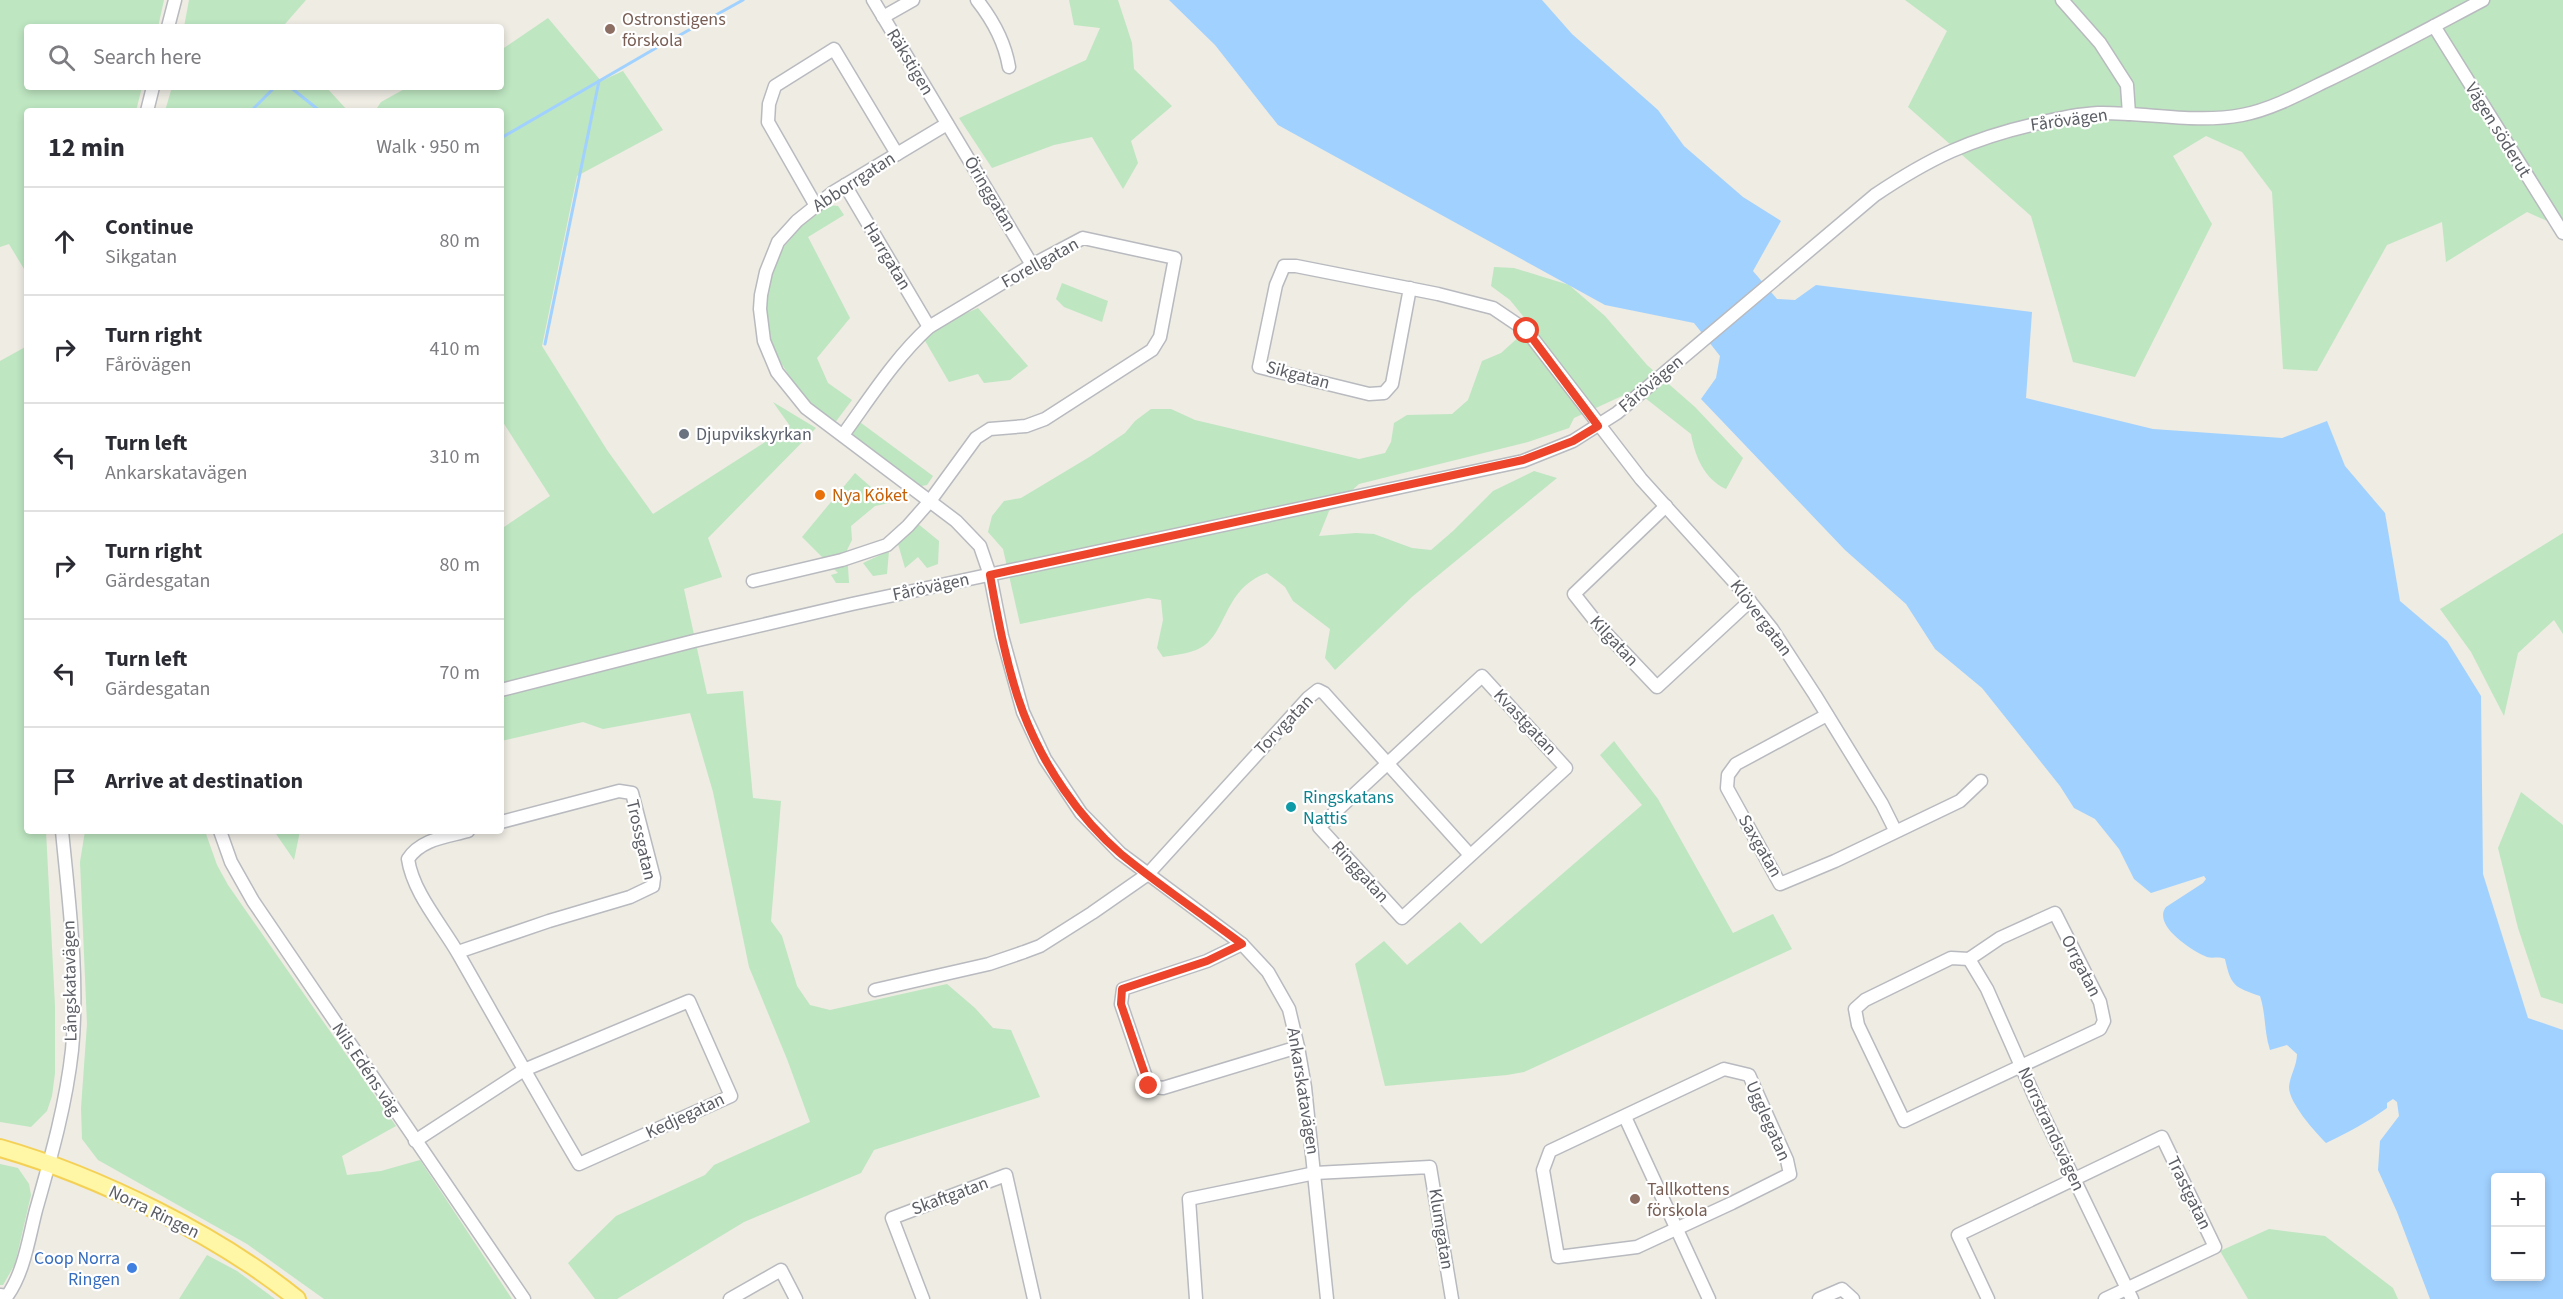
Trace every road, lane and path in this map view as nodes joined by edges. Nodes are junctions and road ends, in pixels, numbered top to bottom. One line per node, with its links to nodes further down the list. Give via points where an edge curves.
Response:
1 (175, 0): 8 (street)
2 (873, 0): 7 (street, Räkstigen)
3 (913, 0): 7 (street)
4 (976, 0): 10 (street, via 1006,50)
5 (2062, 0): 13 (street, via 2100,44 2127,85)
6 (2483, 0): 9 (street, Fårövägen)
7 (883, 17): 14 (street, Räkstigen)
8 (169, 24)
9 (2434, 26): 13 (street, Fårövägen, via 2293,97 2243,115 2195,118); 18 (street, Vägen söderut)
10 (1009, 67)
11 (152, 90): 12 (street)
12 (148, 108)
13 (2129, 114): 22 (street, Fårövägen, via 2096,113 2054,119 1958,147 1916,167 1875,195)
14 (947, 124): 15 (street, Abborrgatan); 19 (street, Öringgatan)
15 (897, 154): 16 (street, Abborrgatan); 17 (street, via 834,49 776,86 768,122)
16 (845, 185): 17 (street, Abborrgatan); 21 (street, Harrgatan)
17 (816, 206): 23 (street, Abborrgatan, via 778,242 766,272 760,309 764,341 777,372 806,408)
18 (2563, 233)
19 (1032, 265): 21 (street, Forellgatan); 24 (street, Forellgatan, via 1083,238 1175,258 1160,337 1152,350 1045,420 990,429 976,438)
20 (1410, 288): 20 (street, Sikgatan, via 1284,266 1276,285 1258,367 1369,394 1384,393 1392,384); 22 (street, Sikgatan, via 1493,308 1527,331)
21 (929, 327): 23 (street, Forellgatan, via 881,381)
22 (1598, 426): 25 (street, Klövergatan); 26 (street, Fårövägen, via 1573,441 1523,460)
23 (843, 435): 24 (street, Abborrgatan)
24 (930, 501): 26 (street, Abborrgatan, via 980,546); 27 (street, via 887,545)
25 (1666, 506): 28 (street, Klövergatan); 28 (street, Kilgatan, via 1574,594 1600,627 1657,687)
26 (990, 575): 29 (street, Fårövägen, via 720,635); 39 (street, Ankarskatavägen, via 1023,712 1045,759 1081,813 1120,853)
27 (753, 581)
28 (1750, 601): 30 (street, Klövergatan)
29 (504, 689)
30 (1827, 715): 34 (street, Klövergatan); 34 (street, Saxgatan, via 1736,764 1728,775 1727,788 1780,884)
31 (1387, 763): 38 (street, Torvgatan); 38 (street, Ringgatan, via 1318,827 1402,918); 38 (street, Kvastgatan, via 1482,676 1566,768); 39 (street, Torvgatan, via 1318,690)
32 (1981, 781): 34 (street, Saxgatan, via 1960,801)
33 (504, 821): 41 (street, Trossgatan, via 619,791 632,793 653,886 630,897)
34 (1895, 830)
35 (62, 834): 50 (street, Långskatavägen, via 74,982 72,1048 63,1111)
36 (221, 834): 48 (street, Nils Edéns väg, via 231,862 253,901)
37 (457, 834): 41 (street, via 430,841 415,849 408,859 410,874)
38 (1470, 855)
39 (1148, 874): 40 (street, Ankarskatavägen); 43 (street, via 1040,946 989,964)
40 (1242, 944): 44 (street, Ankarskatavägen, via 1268,972 1289,1009); 44 (street, via 1207,961 1122,989 1121,1004 1149,1086 1162,1089)
41 (458, 952): 46 (street)
42 (1969, 960): 45 (street, Norrstrandsvägen, via 1987,989); 45 (street, Orrgatan, via 2000,938 2055,914 2100,1002 2104,1020 2100,1029); 45 (street, via 1951,958 1865,1000 1855,1009 1858,1025 1904,1121)
43 (875, 990)
44 (1298, 1047): 51 (street, Ankarskatavägen)
45 (2021, 1066): 52 (street, Norrstrandsvägen)
46 (524, 1070): 46 (street, Kedjegatan, via 689,1000 732,1096 579,1164); 48 (street, Kedjegatan)
47 (1625, 1117): 53 (street); 53 (street, via 1550,1152 1543,1170 1558,1257 1637,1247); 53 (street, Ugglegatan, via 1724,1069 1749,1075 1790,1174)
48 (415, 1141): 57 (street, Nils Edéns väg)
49 (0, 1148): 50 (main road, Norra Ringen)
50 (49, 1164): 55 (street, Långskatavägen, via 16,1280 7,1296); 56 (main road, Norra Ringen, via 206,1237)
51 (1315, 1173): 62 (street, via 1189,1198); 63 (street, Ankarskatavägen); 64 (street, Klumgatan, via 1430,1167)
52 (2074, 1178): 54 (street, Norrstrandsvägen); 54 (street, Trastgatan, via 2162,1137 2216,1247); 68 (street, via 1958,1235)
53 (1676, 1230): 65 (street)
54 (2129, 1294): 69 (street)
55 (0, 1295)
56 (297, 1299)
57 (524, 1299)
58 (730, 1299): 59 (street, via 781,1270)
59 (796, 1299)
60 (923, 1299): 61 (street, Skaftgatan, via 892,1218 1006,1175)
61 (1034, 1299)
62 (1196, 1299)
63 (1327, 1299)
64 (1452, 1299)
65 (1709, 1299)
66 (1819, 1299): 67 (street, via 1842,1289)
67 (1853, 1299)
68 (1988, 1299)
69 (2105, 1299)

